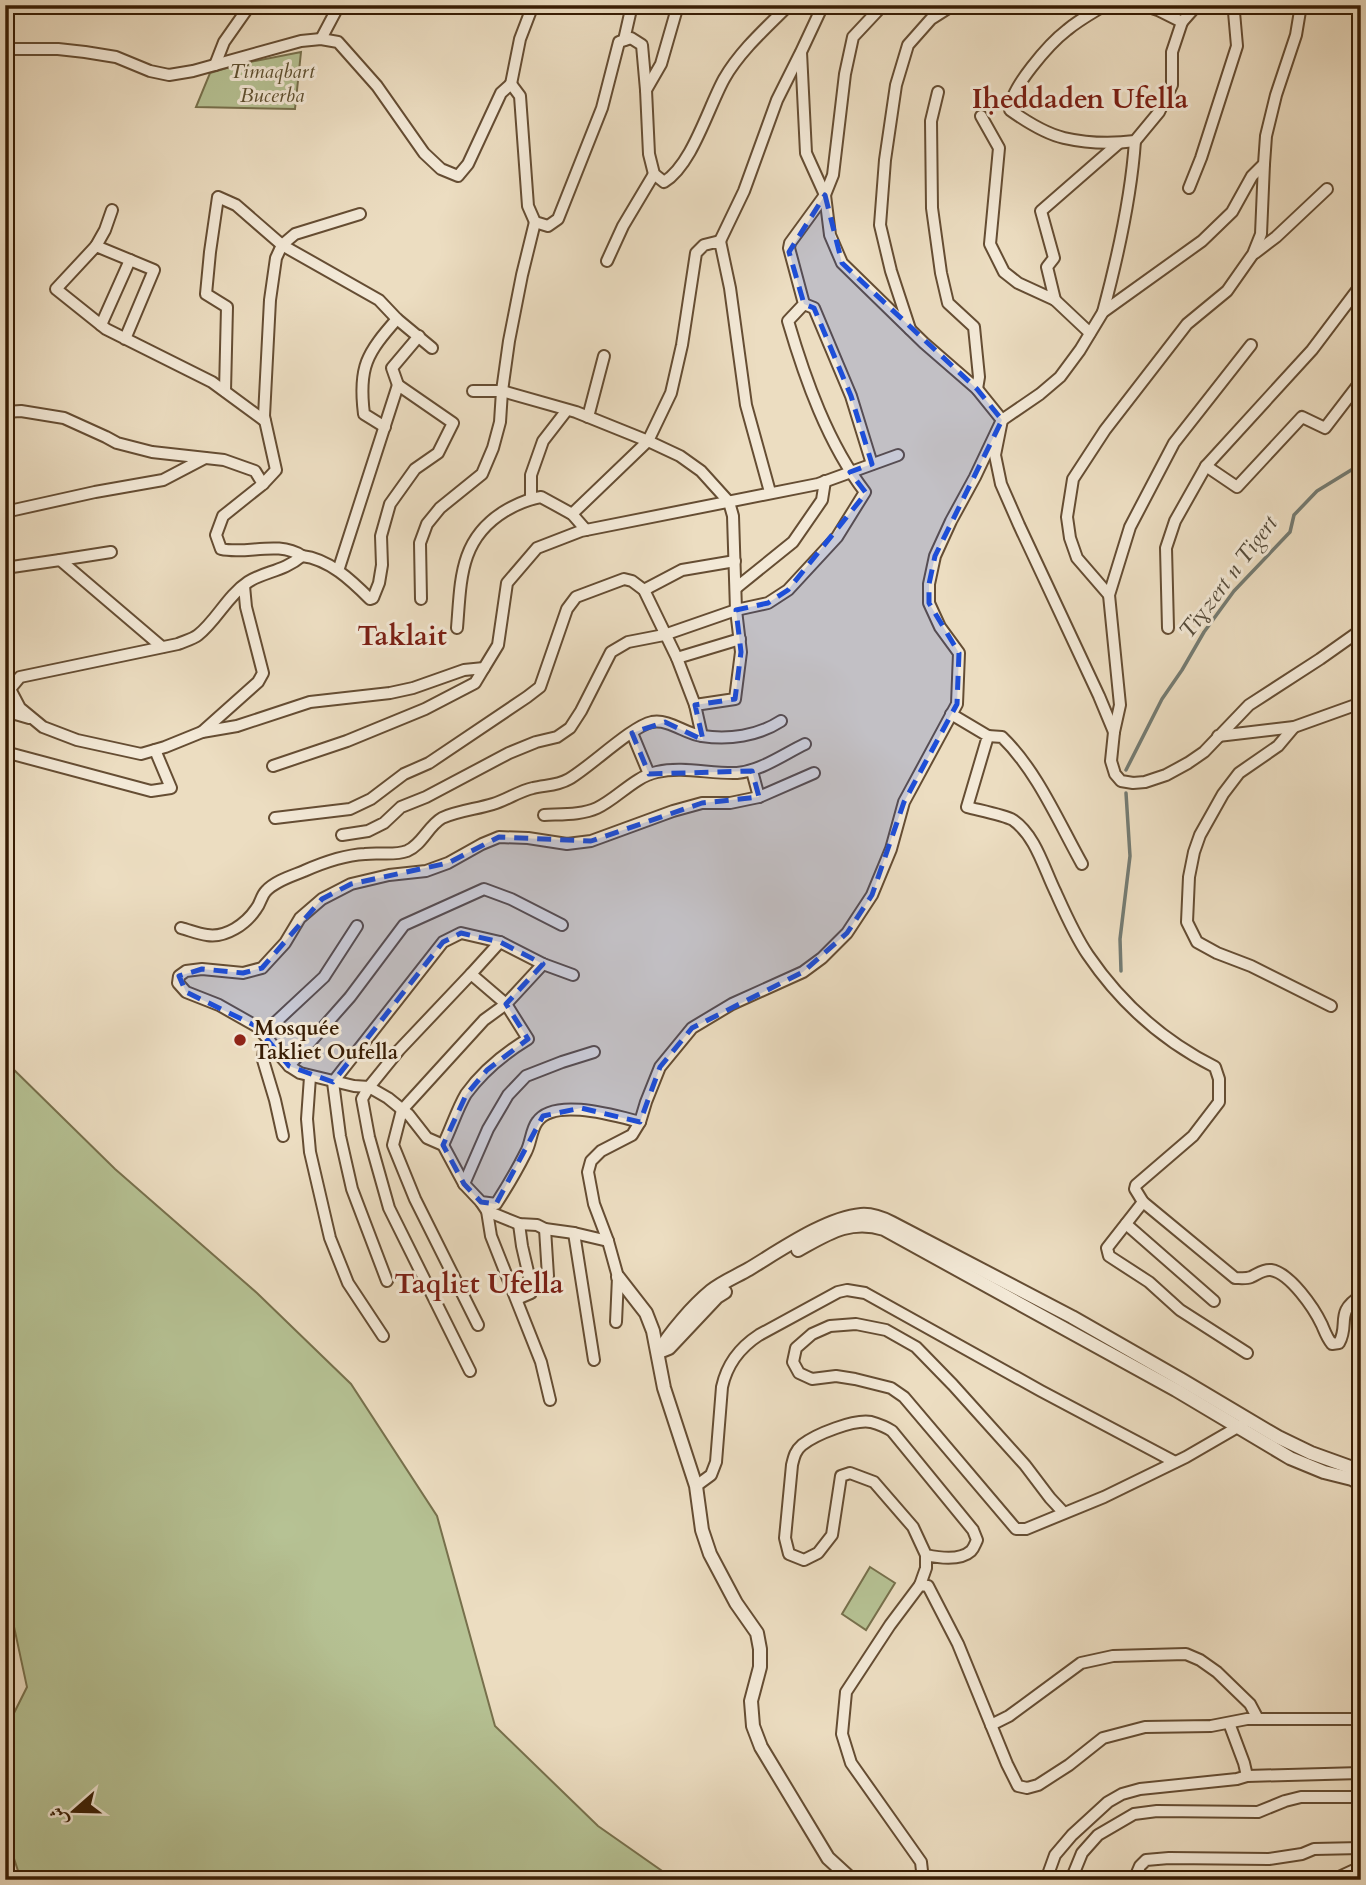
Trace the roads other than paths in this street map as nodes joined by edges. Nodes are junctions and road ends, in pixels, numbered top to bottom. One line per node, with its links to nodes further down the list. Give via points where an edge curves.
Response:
1 (250, 5): 20 (street, via 224,42)
2 (339, 5): 16 (street)
3 (533, 5): 21 (street)
4 (632, 5): 17 (street)
5 (678, 5): 22 (street, via 661,64)
6 (789, 5): 28 (street, via 725,77 697,141 672,177 664,182)
7 (823, 5): 19 (street)
8 (883, 5): 31 (street, via 853,37 837,154)
9 (953, 5): 47 (street, via 931,19 908,45 896,85 885,160 880,225)
10 (1105, 5): 26 (street, via 1064,32 1024,79 1009,107 1062,138)
11 (1143, 5): 15 (street)
12 (1197, 5): 15 (street)
13 (1230, 5): 29 (street, via 1237,46)
14 (1299, 5): 27 (street, via 1296,35 1266,136)
15 (1182, 22): 25 (street, via 1172,52 1172,85 1159,112)
16 (321, 39): 20 (street); 21 (street, via 338,42 377,86 424,153 441,169 458,176 501,93)
17 (624, 40): 22 (street, via 631,38 642,45); 34 (street, via 619,42 602,108 558,219 548,226)
18 (5, 49): 20 (street, via 58,49 116,57 169,75)
19 (801, 52): 31 (street, via 806,153); 35 (street)
20 (215, 65)
21 (511, 84): 34 (street, via 520,96 528,206)
22 (646, 90): 28 (street)
23 (938, 92): 56 (street, via 931,121 932,208 948,303 974,327)
24 (981, 116): 42 (street, via 999,148 990,244 1004,272)
25 (1135, 141): 26 (street); 44 (street, via 1118,256)
26 (1119, 143): 42 (street, via 1041,211 1054,258 1048,267)
27 (1264, 164): 38 (street, via 1261,234); 44 (street, via 1232,212 1202,242)
28 (654, 174): 40 (street)
29 (1189, 188)
30 (1327, 189): 38 (street)
31 (825, 195): 43 (street, via 789,248); 47 (street, via 830,235 842,263)
32 (112, 210): 37 (street)
33 (360, 214): 36 (street, via 295,234)
34 (536, 222): 59 (street)
35 (720, 242): 66 (street, via 704,245 696,253 671,393); 74 (street, via 746,405)
36 (282, 245): 45 (street, via 379,300); 57 (street, via 236,205 218,197 206,294 227,307); 64 (street, via 270,300)
37 (96, 246): 39 (street); 46 (street, via 56,289)
38 (1253, 254): 89 (street, via 1227,291 1187,324 1105,430 1073,480 1067,517 1070,538 1077,558)
39 (130, 260): 46 (street); 50 (street, via 153,270)
40 (607, 261)
41 (1361, 285): 70 (street, via 1312,350)
42 (1055, 300): 48 (street)
43 (804, 304): 69 (street, via 814,308 851,396); 71 (street, via 789,321 828,429)
44 (1103, 312): 48 (street)
45 (397, 319): 49 (street); 65 (street, via 365,361 364,414)
46 (101, 325): 50 (street)
47 (911, 331): 56 (street)
48 (1090, 333): 63 (street, via 1060,377)
49 (419, 336): 52 (street); 55 (street, via 391,368)
50 (125, 339): 57 (street)
51 (1251, 345): 89 (street, via 1174,443 1130,527)
52 (432, 348)
53 (604, 356): 62 (street)
54 (1361, 381): 70 (street, via 1325,428 1302,417 1237,487)
55 (398, 385): 65 (street); 85 (street, via 453,423 439,453 415,469 390,504 373,598)
56 (977, 388): 63 (street)
57 (225, 391): 64 (street)
58 (473, 391): 59 (street)
59 (502, 391): 60 (street); 90 (street, via 500,422 482,474 427,524 420,543)
60 (566, 410): 62 (street); 75 (street, via 543,441 531,475)
61 (5, 412): 68 (street, via 64,418 117,443)
62 (587, 417): 66 (street)
63 (1003, 420): 104 (street, via 935,556 929,584 929,603 959,653 957,704); 109 (street, via 995,455 1001,484)
64 (265, 421): 73 (street, via 275,470)
65 (385, 427): 85 (street)
66 (648, 440): 76 (street, via 701,471); 78 (street)
67 (898, 455): 69 (street)
68 (205, 458): 73 (street, via 255,471); 77 (street, via 163,480)
69 (872, 464): 71 (street)
70 (1206, 466): 93 (street, via 1175,521 1166,548)
71 (850, 472): 72 (street); 91 (street, via 865,492 837,537 788,590 768,603)
72 (825, 481): 74 (street); 87 (street, via 822,500 793,542)
73 (263, 484): 81 (street, via 223,516 216,535 221,550 280,549)
74 (769, 492): 76 (street)
75 (531, 499): 78 (street, via 541,497); 92 (street, via 493,519 473,540 461,577)
76 (729, 502): 79 (street); 83 (street)
77 (5, 512)
78 (572, 514): 79 (street)
79 (586, 530): 99 (street, via 537,548 508,583 498,645)
80 (111, 552): 82 (street)
81 (302, 556): 85 (street); 86 (street)
82 (60, 561): 84 (street); 97 (street)
83 (735, 561): 87 (street); 88 (street, via 682,570)
84 (5, 568)
85 (338, 571)
86 (244, 586): 97 (street, via 198,635); 108 (street, via 263,673)
87 (736, 588): 91 (street)
88 (644, 590): 95 (street); 123 (street, via 624,579 576,597 567,609 540,687 371,799 350,809)
89 (1109, 595): 109 (street, via 1120,705)
90 (421, 599)
91 (736, 610): 95 (street); 96 (street)
92 (457, 628)
93 (1168, 628)
94 (1361, 630): 113 (street, via 1249,705)
95 (664, 635): 98 (street); 124 (street, via 628,642 611,652 581,711 557,737 509,753 401,807 368,831)
96 (740, 639): 98 (street); 102 (street, via 734,699)
97 (162, 647): 100 (street)
98 (677, 658): 102 (street)
99 (484, 668): 108 (street, via 390,693 310,702 237,726); 117 (street, via 475,683 425,709)
100 (10, 681): 105 (street, via 20,708)
101 (1361, 703): 107 (street)
102 (695, 705): 111 (street)
103 (5, 710): 105 (street)
104 (951, 714): 112 (street); 142 (street, via 904,802 872,895 847,933 803,972 692,1028 660,1067)
105 (35, 720): 115 (street, via 77,740 141,754)
106 (780, 721): 111 (street, via 750,735)
107 (1294, 727): 113 (street); 134 (street, via 1278,746 1238,773 1200,835 1189,877 1187,922 1197,942)
108 (202, 732): 115 (street)
109 (1114, 732): 113 (street, via 1111,761 1115,774 1121,781 1133,783 1166,775 1188,763)
110 (632, 733): 111 (street, via 650,723 665,722); 120 (street); 128 (street, via 567,780 443,818 407,851 341,859 281,881 269,888 247,920 232,930 209,936)
111 (702, 736)
112 (988, 736): 125 (street, via 1002,737 1017,752); 146 (street, via 967,807 1012,820 1033,841 1087,954 1125,1003 1169,1040 1214,1066 1219,1079 1219,1102 1193,1136 1136,1185)
113 (1219, 736)
114 (805, 744): 118 (street)
115 (155, 750): 116 (street, via 170,788 150,791)
116 (5, 752)
117 (273, 766)
118 (751, 771): 120 (street, via 671,769); 121 (street)
119 (814, 773): 121 (street)
120 (649, 774): 122 (street, via 596,809)
121 (759, 797): 135 (street, via 702,803 591,841 567,844 499,837 426,871 351,884 322,898 300,918 262,968 243,973 202,969 179,976 178,983 186,992 238,1015)
122 (544, 815)
123 (275, 818)
124 (342, 835)
125 (1082, 864)
126 (562, 925): 137 (street, via 484,889 404,925 351,997)
127 (357, 926): 135 (street, via 324,977)
128 (181, 928)
129 (500, 942): 130 (street); 131 (street); 139 (street, via 461,933 443,942)
130 (543, 964): 132 (street); 133 (street)
131 (471, 974): 133 (street); 140 (street)
132 (573, 975)
133 (506, 1004): 141 (street, via 484,1020); 144 (street, via 528,1039 487,1070 466,1095)
134 (1331, 1006)
135 (266, 1037): 137 (street); 143 (street, via 264,1065)
136 (594, 1052): 145 (street, via 526,1076 508,1095 488,1129)
137 (289, 1066): 138 (street)
138 (310, 1077): 139 (street); 161 (street, via 310,1152 330,1238 348,1283)
139 (333, 1082): 140 (street); 155 (street, via 352,1189)
140 (369, 1087): 141 (street); 165 (street, via 362,1099 389,1208)
141 (402, 1110): 144 (street, via 427,1138); 160 (street, via 393,1144)
142 (640, 1122): 147 (street, via 581,1108 543,1116 496,1204); 152 (street, via 632,1135 601,1151 588,1172)
143 (283, 1136)
144 (443, 1145): 145 (street)
145 (464, 1185): 147 (street)
146 (1143, 1202): 149 (street); 156 (street, via 1235,1278 1248,1278 1267,1269 1286,1276 1332,1344 1342,1338 1348,1306)
147 (484, 1207): 148 (street); 157 (street)
148 (519, 1224): 150 (street); 157 (street, via 532,1289)
149 (1126, 1224): 158 (street); 163 (street, via 1107,1248 1109,1256)
150 (545, 1229): 151 (street); 153 (street)
151 (574, 1233): 152 (street); 164 (street)
152 (608, 1241): 154 (street)
153 (548, 1276)
154 (618, 1277): 159 (street); 162 (street, via 646,1313)
155 (387, 1281)
156 (1361, 1296)
157 (517, 1299): 166 (street)
158 (1214, 1301)
159 (616, 1322)
160 (478, 1325)
161 (383, 1336)
162 (659, 1352): 167 (street, via 667,1336 712,1290 808,1234 848,1217 873,1216 1072,1317 1182,1380); 171 (street, via 664,1388)
163 (1247, 1353)
164 (594, 1360)
165 (470, 1371)
166 (550, 1400)
167 (1243, 1424): 168 (street); 169 (street); 170 (street, via 1290,1458)
168 (1175, 1462): 171 (street, via 865,1293 847,1290 760,1335 735,1357 722,1387 716,1462 711,1475); 172 (street)
169 (1361, 1471)
170 (1361, 1484)
171 (696, 1486): 184 (street, via 710,1554 757,1633 760,1667 751,1701 761,1747 828,1858)
172 (1064, 1513): 172 (street, via 1017,1529 904,1397 891,1388 855,1379 812,1379 799,1373 793,1362 796,1348 830,1326 856,1324 886,1330 916,1347)
173 (926, 1555): 173 (street, via 958,1557 971,1551 977,1541 973,1530 892,1431 869,1422 835,1429 794,1454 785,1538 789,1554 804,1560 818,1553 832,1535 841,1476 850,1472 874,1482 913,1527); 174 (street)
174 (920, 1585): 178 (street, via 928,1586 958,1644); 185 (street, via 846,1692 842,1734 851,1763 921,1862)
175 (1258, 1719): 176 (street); 177 (street); 178 (street, via 1250,1704 1217,1672 1186,1654 1113,1656 1081,1663)
176 (1361, 1719)
177 (1229, 1723): 178 (street, via 1145,1727 1103,1738 1069,1765 1027,1788 1018,1786); 180 (street)
178 (991, 1725)
179 (1361, 1773): 180 (street)
180 (1247, 1776): 186 (street, via 1122,1794 1072,1835 1055,1855)
181 (1361, 1797): 187 (street, via 1301,1797 1258,1812 1134,1814 1098,1835 1082,1853)
182 (1361, 1848): 188 (street, via 1314,1849 1269,1859 1146,1860)
183 (1361, 1868): 189 (street)
184 (852, 1880)
185 (923, 1880)
186 (1046, 1880)
187 (1071, 1880)
188 (1134, 1880)
189 (1335, 1880)

